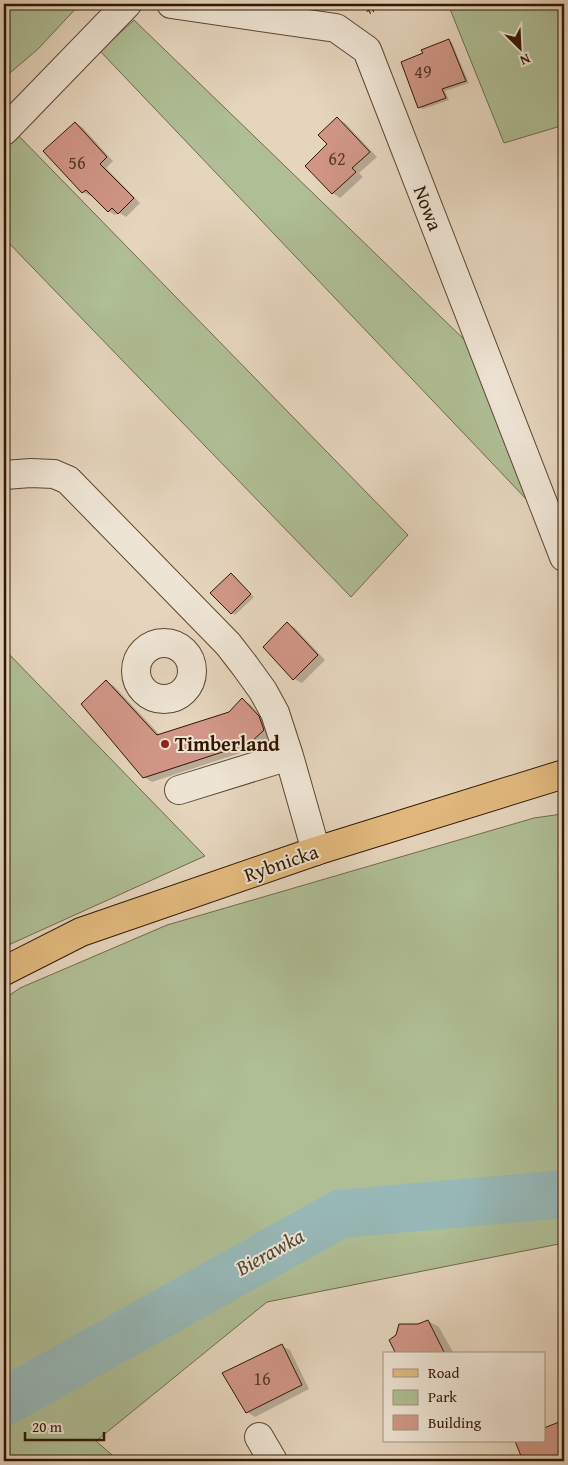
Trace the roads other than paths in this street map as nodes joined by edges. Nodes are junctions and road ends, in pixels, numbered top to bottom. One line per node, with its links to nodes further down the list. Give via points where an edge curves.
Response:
1 (127, 4): 3 (street)
2 (171, 4): 5 (street, Nowa, via 336,28 367,50)
3 (4, 131)
4 (4, 475): 6 (street, via 54,474 68,480)
5 (564, 557)
6 (210, 626): 7 (street); 8 (street, via 228,644 263,691 275,713)
7 (185, 651)
8 (289, 756): 10 (street); 11 (street)
9 (564, 774): 11 (main road, Rybnicka)
10 (179, 790)
11 (316, 851): 12 (main road, Rybnicka, via 81,932)
12 (4, 971)
13 (259, 1437): 14 (street)
14 (273, 1461)

